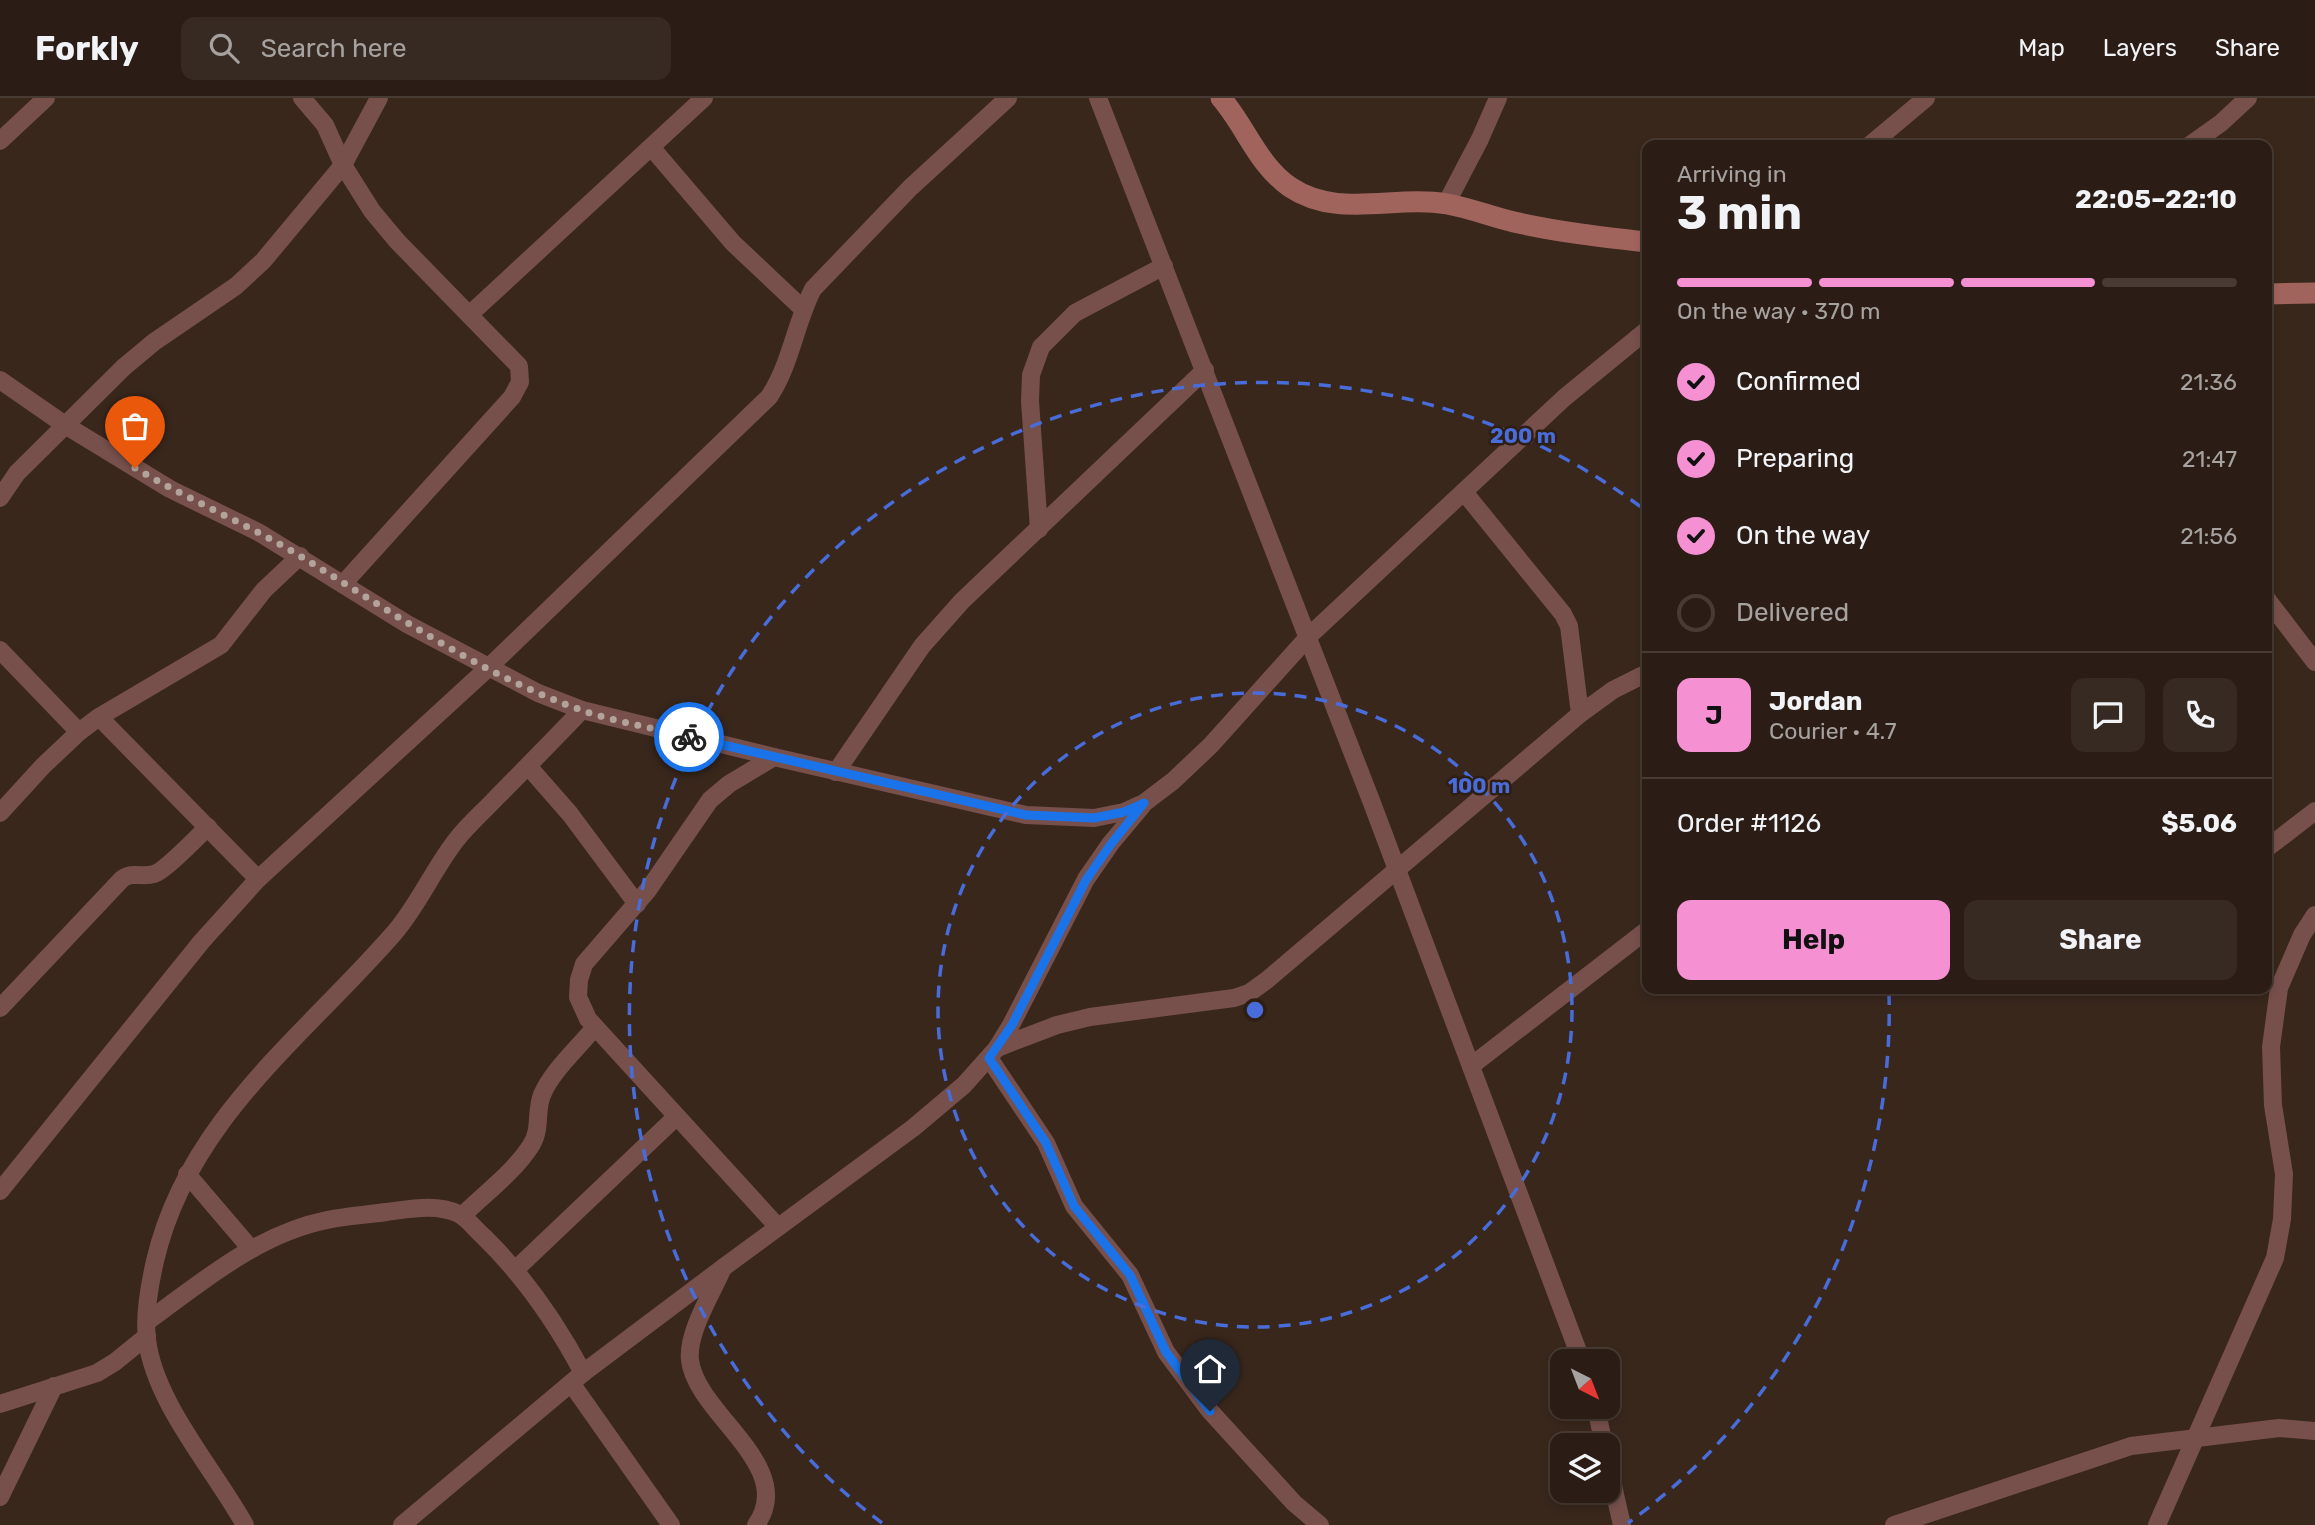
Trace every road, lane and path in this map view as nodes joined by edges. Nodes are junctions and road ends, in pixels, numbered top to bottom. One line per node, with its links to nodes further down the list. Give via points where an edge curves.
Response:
1 (46, 98): 13 (street)
2 (302, 98): 15 (street, via 325,125)
3 (379, 98): 15 (street)
4 (704, 98): 14 (street)
5 (1008, 98): 21 (street, via 901,197 813,289)
6 (1098, 98): 18 (street)
7 (1222, 98): 16 (street, via 1268,168 1312,200)
8 (1498, 98): 16 (street)
9 (1926, 98): 11 (street)
10 (2248, 98): 12 (street)
11 (1876, 140)
12 (2197, 140)
13 (0, 141)
14 (651, 147): 21 (street, via 733,243); 22 (street)
15 (343, 165): 22 (street, via 372,211); 26 (street, via 263,261 236,286 154,342)
16 (1446, 204): 17 (street, via 1515,223)
17 (1642, 241)
18 (1164, 265): 24 (street); 29 (street, via 1075,313 1041,347 1031,375 1030,401)
19 (2272, 293): 20 (street)
20 (2315, 293)
21 (803, 309): 36 (street, via 779,382 769,397)
22 (469, 315): 31 (street, via 519,366 520,382 512,397)
23 (1642, 334): 27 (street, via 1564,398)
24 (1205, 370): 29 (street); 33 (street)
25 (0, 380): 26 (street)
26 (65, 425): 28 (street, via 17,473); 30 (street, via 170,489)
27 (1464, 492): 33 (street); 39 (street, via 1563,614 1569,626)
28 (0, 498)
29 (1039, 528): 44 (street, via 922,646)
30 (300, 556): 31 (street); 40 (street, via 264,590 221,645)
31 (343, 584): 36 (street)
32 (2272, 606): 35 (street)
33 (1309, 636): 45 (street, via 1211,745); 50 (street)
34 (0, 650): 41 (street)
35 (2315, 662)
36 (488, 668): 38 (street); 51 (street)
37 (1642, 676): 39 (street)
38 (583, 710): 42 (street); 43 (street)
39 (1580, 714): 50 (street)
40 (99, 717): 41 (street); 48 (street)
41 (79, 732): 47 (street)
42 (775, 758): 44 (street); 52 (street, via 710,800)
43 (528, 766): 52 (street); 60 (street, via 458,837 396,931 259,1075 221,1121)
44 (836, 772): 45 (street, via 1026,815 1094,818)
45 (1144, 803): 57 (street, via 1086,880)
46 (2315, 811): 49 (street)
47 (0, 813)
48 (208, 827): 51 (street); 55 (street, via 155,874 122,878)
49 (2272, 844)
50 (1397, 869): 57 (street, via 1249,993 1234,999 1090,1017 1057,1025); 58 (street)
51 (258, 879): 61 (street, via 202,941)
52 (637, 904): 56 (street, via 584,964 578,997)
53 (2315, 915): 73 (street, via 2278,988 2271,1047 2273,1105 2284,1174 2275,1258)
54 (1642, 934): 58 (street)
55 (0, 1008)
56 (595, 1027): 59 (street); 62 (street, via 547,1085 532,1145)
57 (993, 1053): 63 (street, via 964,1085 913,1128); 80 (street, via 1046,1143 1074,1206 1130,1275 1166,1352 1210,1411)
58 (1471, 1066): 68 (street)
59 (677, 1117): 63 (street); 66 (street)
60 (187, 1174): 64 (street); 67 (street, via 161,1237 151,1279)
61 (0, 1191)
62 (462, 1216): 64 (street, via 431,1207 327,1220); 66 (street)
63 (778, 1227): 65 (street)
64 (251, 1248): 67 (street)
65 (724, 1267): 69 (street); 79 (street, via 690,1342 690,1361 694,1379 758,1465 766,1504)
66 (515, 1270): 69 (street, via 568,1345)
67 (147, 1329): 70 (street, via 115,1362); 76 (street, via 151,1365 168,1402)
68 (1577, 1349)
69 (577, 1378): 77 (street); 78 (street)
70 (54, 1387): 71 (street); 74 (street)
71 (0, 1404)
72 (2315, 1431): 73 (street, via 2279,1428)
73 (2196, 1438): 82 (street, via 2131,1446); 83 (street)
74 (0, 1497)
75 (1617, 1503): 81 (street)
76 (245, 1525)
77 (402, 1525)
78 (671, 1525)
79 (756, 1525)
80 (1320, 1525)
81 (1622, 1525)
82 (1894, 1525)
83 (2157, 1525)

